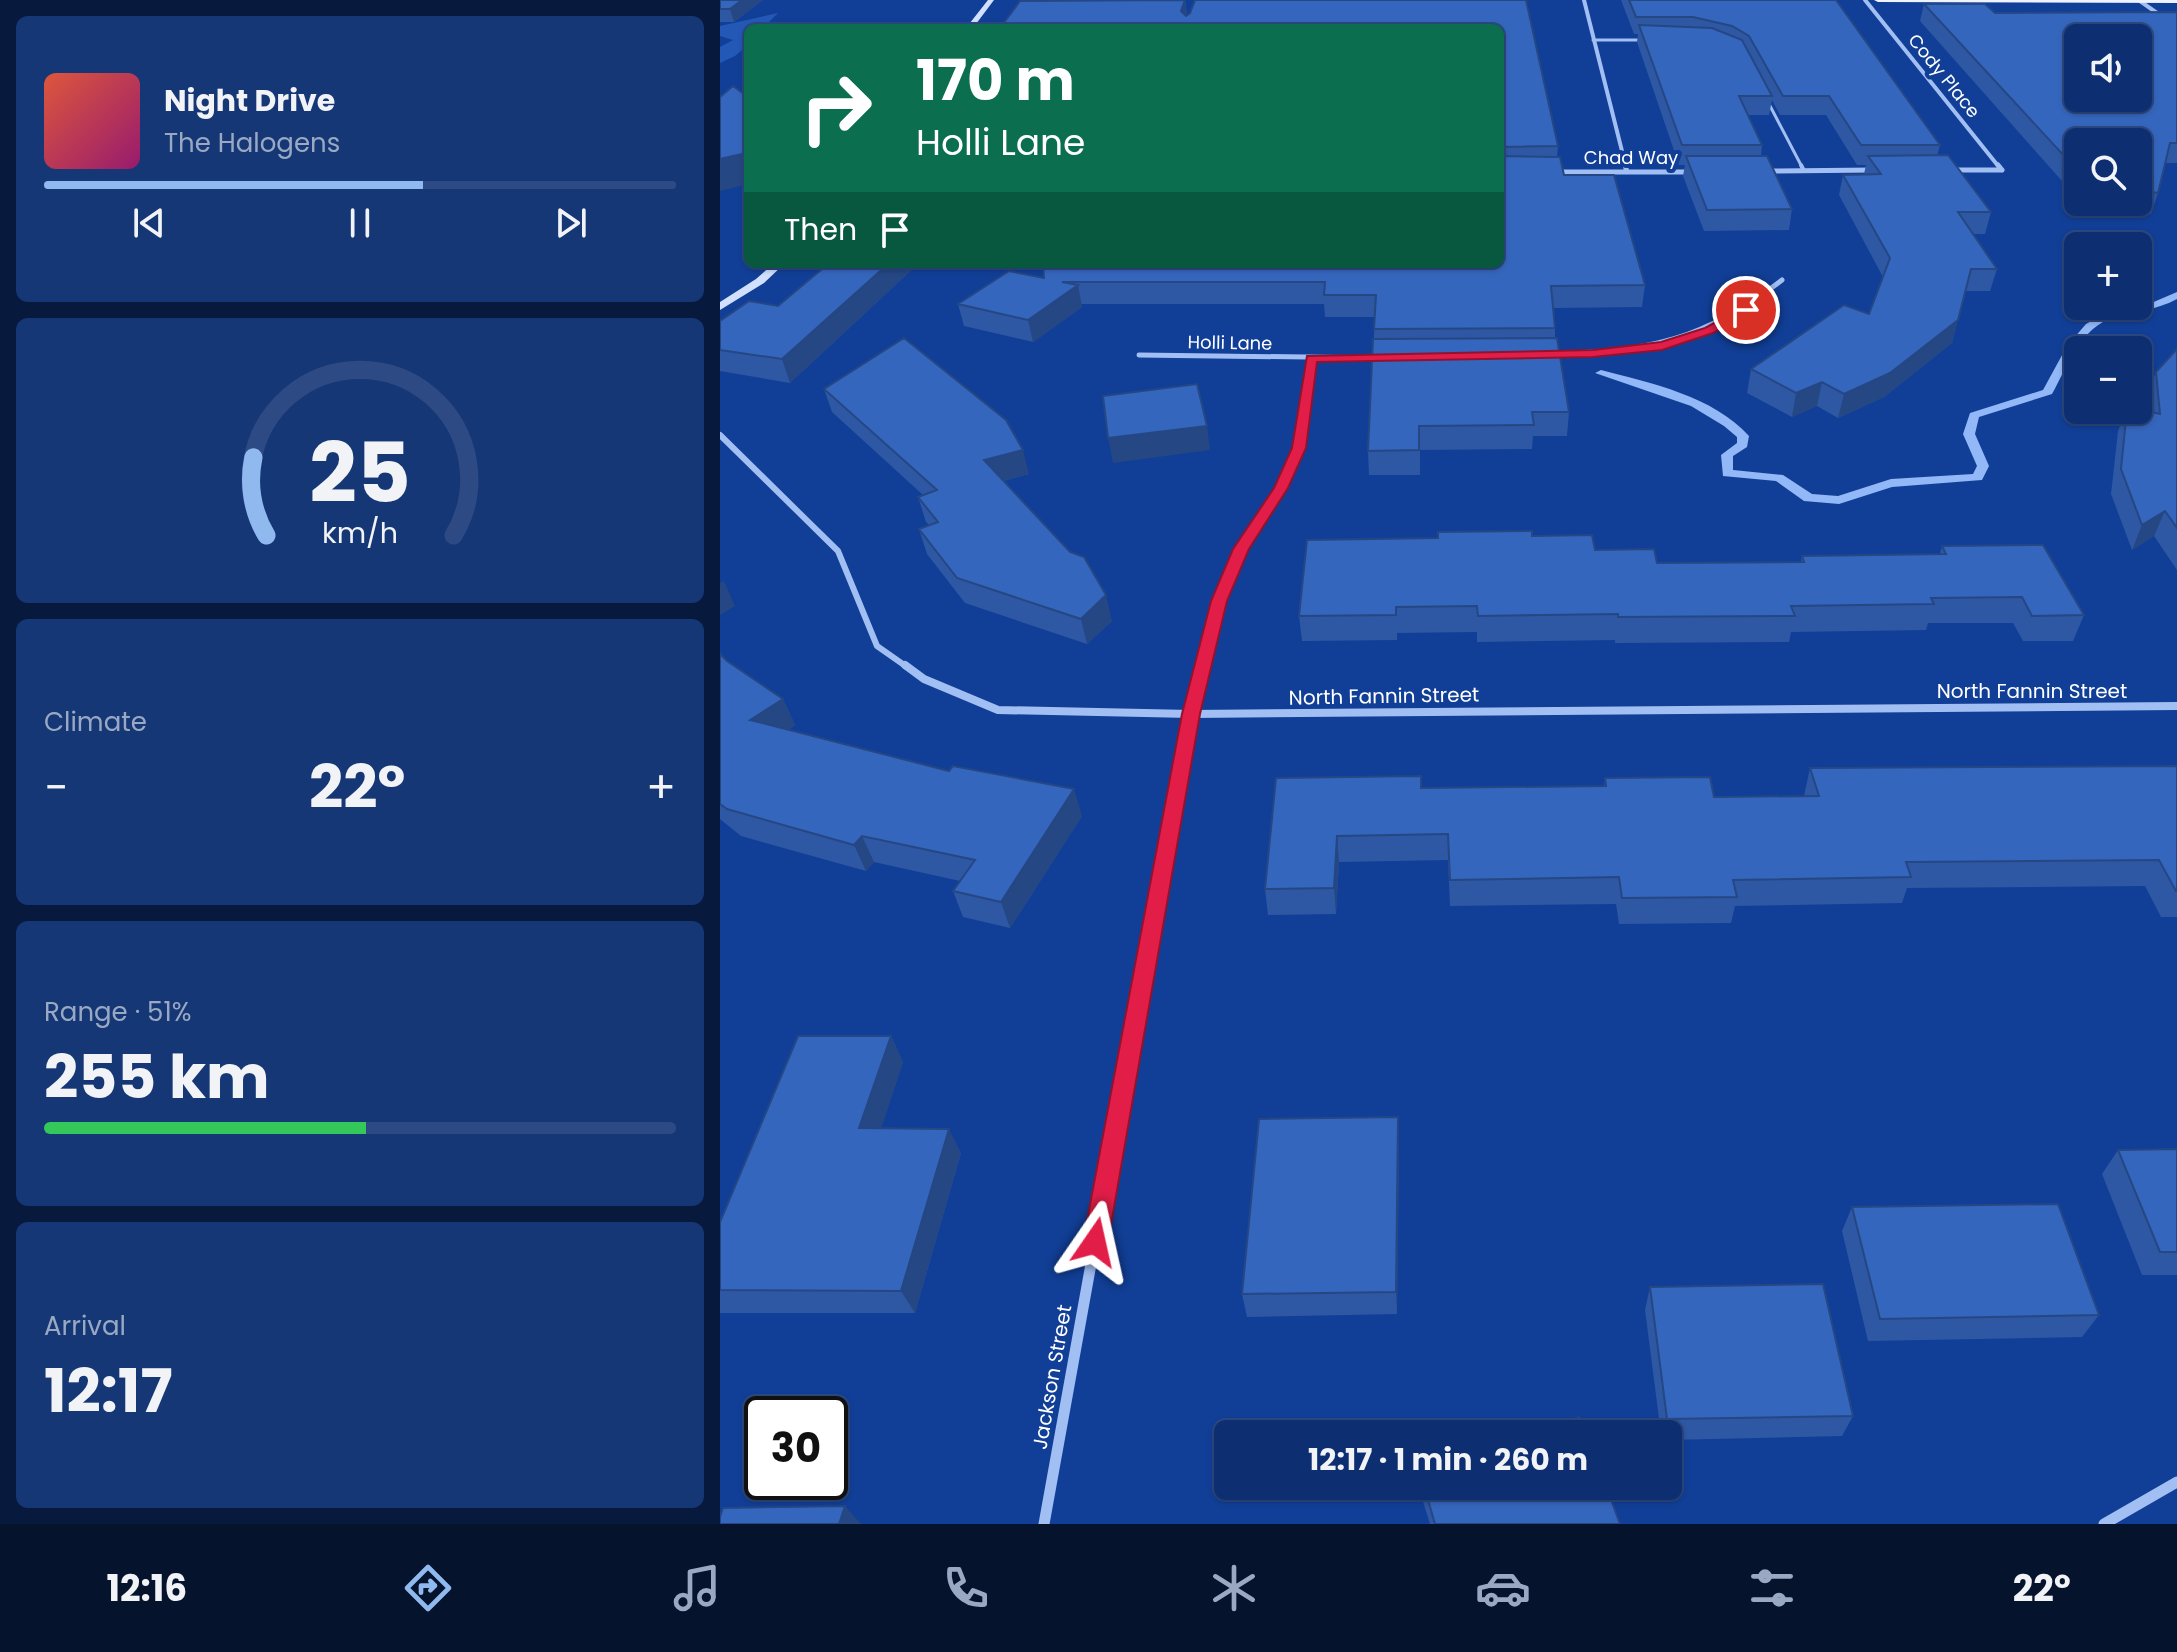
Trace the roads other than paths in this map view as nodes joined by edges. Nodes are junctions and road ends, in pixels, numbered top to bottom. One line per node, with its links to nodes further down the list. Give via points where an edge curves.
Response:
1 (991, 0): 9 (street)
2 (1584, 0): 11 (street)
3 (1865, 0): 15 (street, Cody Place, via 2002,170)
4 (1878, 0): 5 (main road)
5 (2055, 0): 6 (main road)
6 (2140, 1): 7 (main road); 10 (street)
7 (2173, 1): 8 (street)
8 (2177, 8)
9 (972, 24)
10 (2177, 27)
11 (1593, 40): 12 (lane); 19 (street)
12 (1651, 40)
13 (1763, 93): 17 (lane)
14 (1880, 170): 17 (street)
15 (1941, 170)
16 (1760, 171): 17 (street)
17 (1804, 171)
18 (1548, 172): 19 (street, Chad Way)
19 (1627, 172): 20 (street, Chad Way)
20 (1701, 172)
21 (774, 268): 23 (street)
22 (1782, 280): 24 (street, via 1746,310 1662,346)
23 (720, 307)
24 (1549, 354)
25 (1139, 355): 26 (street, Holli Lane)
26 (1311, 358): 27 (street, Holli Lane); 30 (street, Jackson Street, via 1299,448 1281,488 1241,549 1219,601)
27 (1387, 358)
28 (720, 435): 30 (street, North Fannin Street, via 838,551 877,646 924,679 998,710)
29 (2177, 706): 30 (street, North Fannin Street)
30 (1191, 714): 32 (street, Jackson Street)
31 (2177, 1482): 33 (street)
32 (1044, 1524)
33 (2104, 1524)

